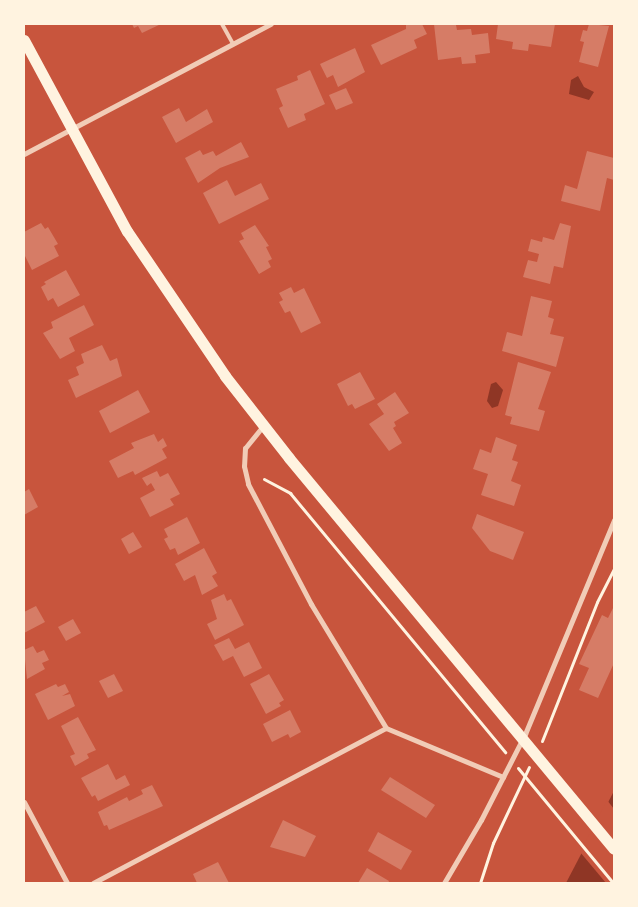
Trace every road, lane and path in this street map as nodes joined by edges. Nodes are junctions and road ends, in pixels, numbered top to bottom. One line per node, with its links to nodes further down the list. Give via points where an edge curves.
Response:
1 (222, 24): 4 (lane)
2 (271, 24): 4 (street)
3 (24, 40): 5 (main road)
4 (233, 44): 5 (street)
5 (70, 129): 6 (street); 7 (main road, via 164,289)
6 (24, 154)
7 (263, 426): 11 (street, via 245,448 248,484 311,604); 18 (main road)
8 (264, 479): 13 (path, via 290,493)
9 (614, 520): 16 (street)
10 (614, 568): 12 (path, via 597,602)
11 (386, 728): 16 (street); 20 (street)
12 (541, 742)
13 (507, 754)
14 (533, 759): 22 (path, via 493,843)
15 (513, 762): 23 (path)
16 (504, 777): 21 (street)
17 (24, 802): 19 (street)
18 (614, 849)
19 (67, 883)
20 (93, 883)
21 (444, 883)
22 (480, 883)
23 (613, 883)

